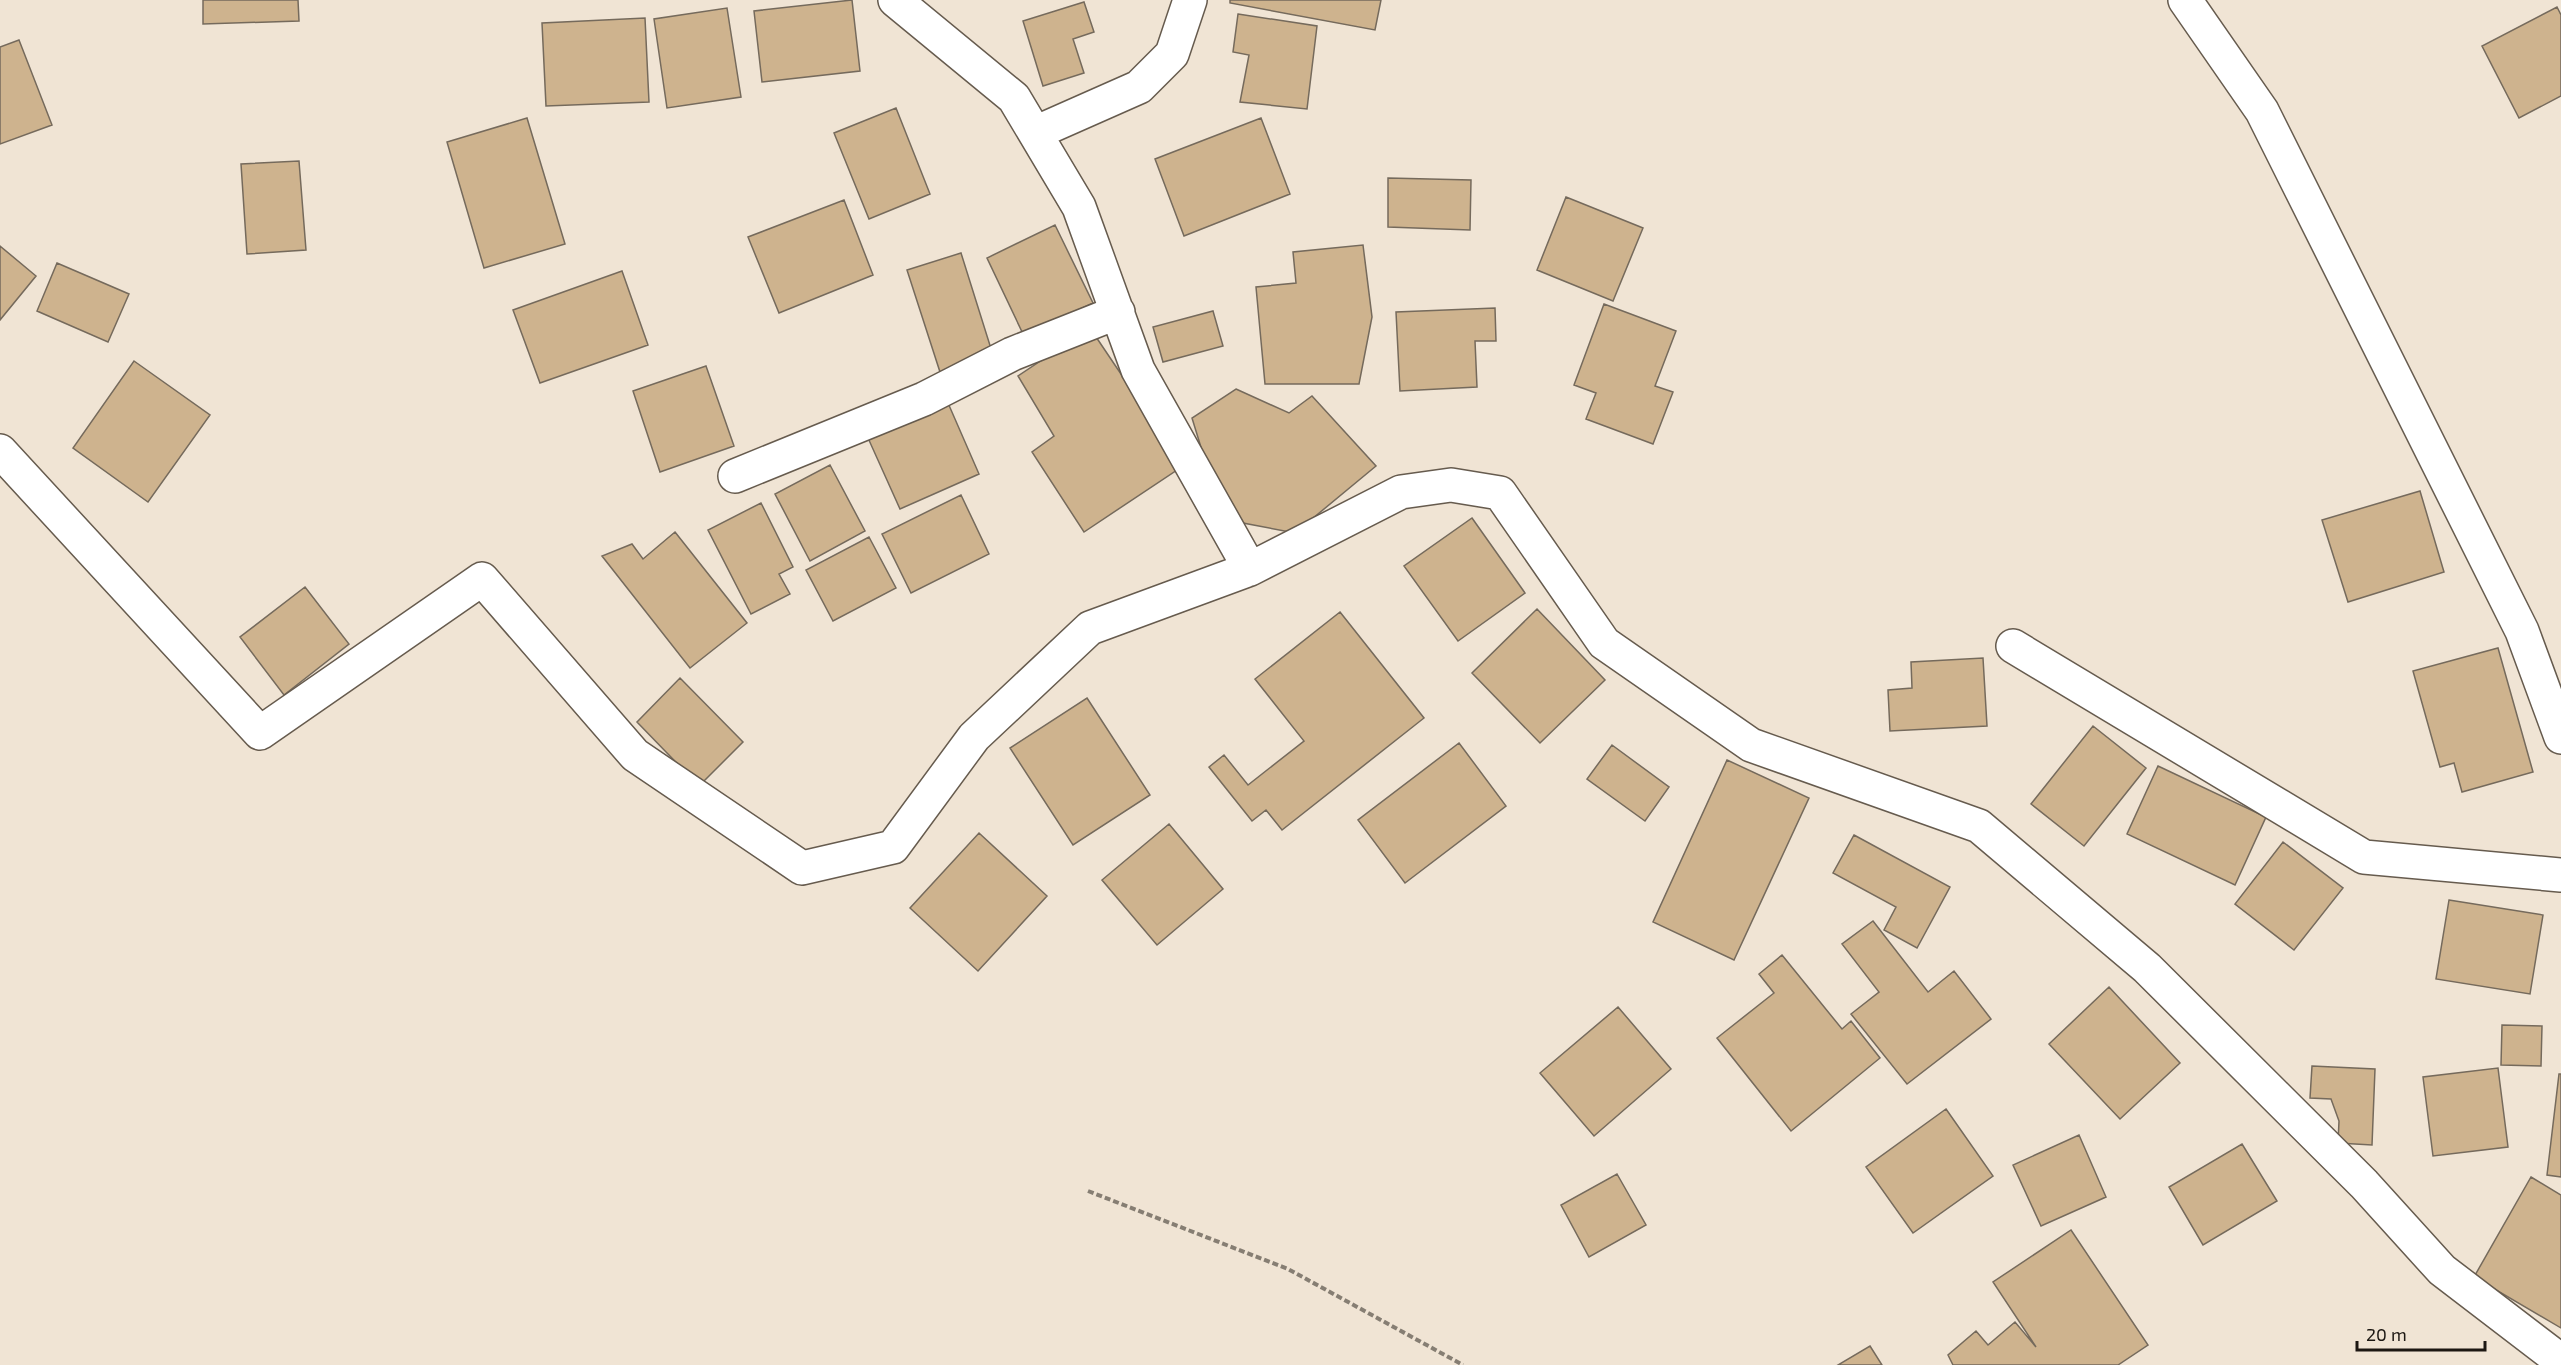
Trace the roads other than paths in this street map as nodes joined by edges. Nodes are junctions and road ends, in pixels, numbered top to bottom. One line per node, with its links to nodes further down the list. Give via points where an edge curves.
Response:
1 (895, 0): 4 (street, via 1014,98)
2 (1190, 0): 4 (street, via 1172,54 1139,87)
3 (2185, 0): 10 (street, via 2262,111 2522,631)
4 (1035, 133): 5 (street, via 1079,207)
5 (1118, 312): 7 (street, via 1012,354 924,399); 8 (street, via 1138,370)
6 (0, 452): 8 (street, via 260,733 482,579 635,755 802,868 893,847 974,737 1090,628)
7 (735, 476)
8 (1250, 569): 12 (street, via 1401,492 1451,485 1500,493 1605,643 1751,745 1979,826 2147,968 2364,1184 2442,1270)
9 (2013, 646): 11 (street, via 2364,857)
10 (2561, 737)
11 (2561, 875)
12 (2561, 1361)

